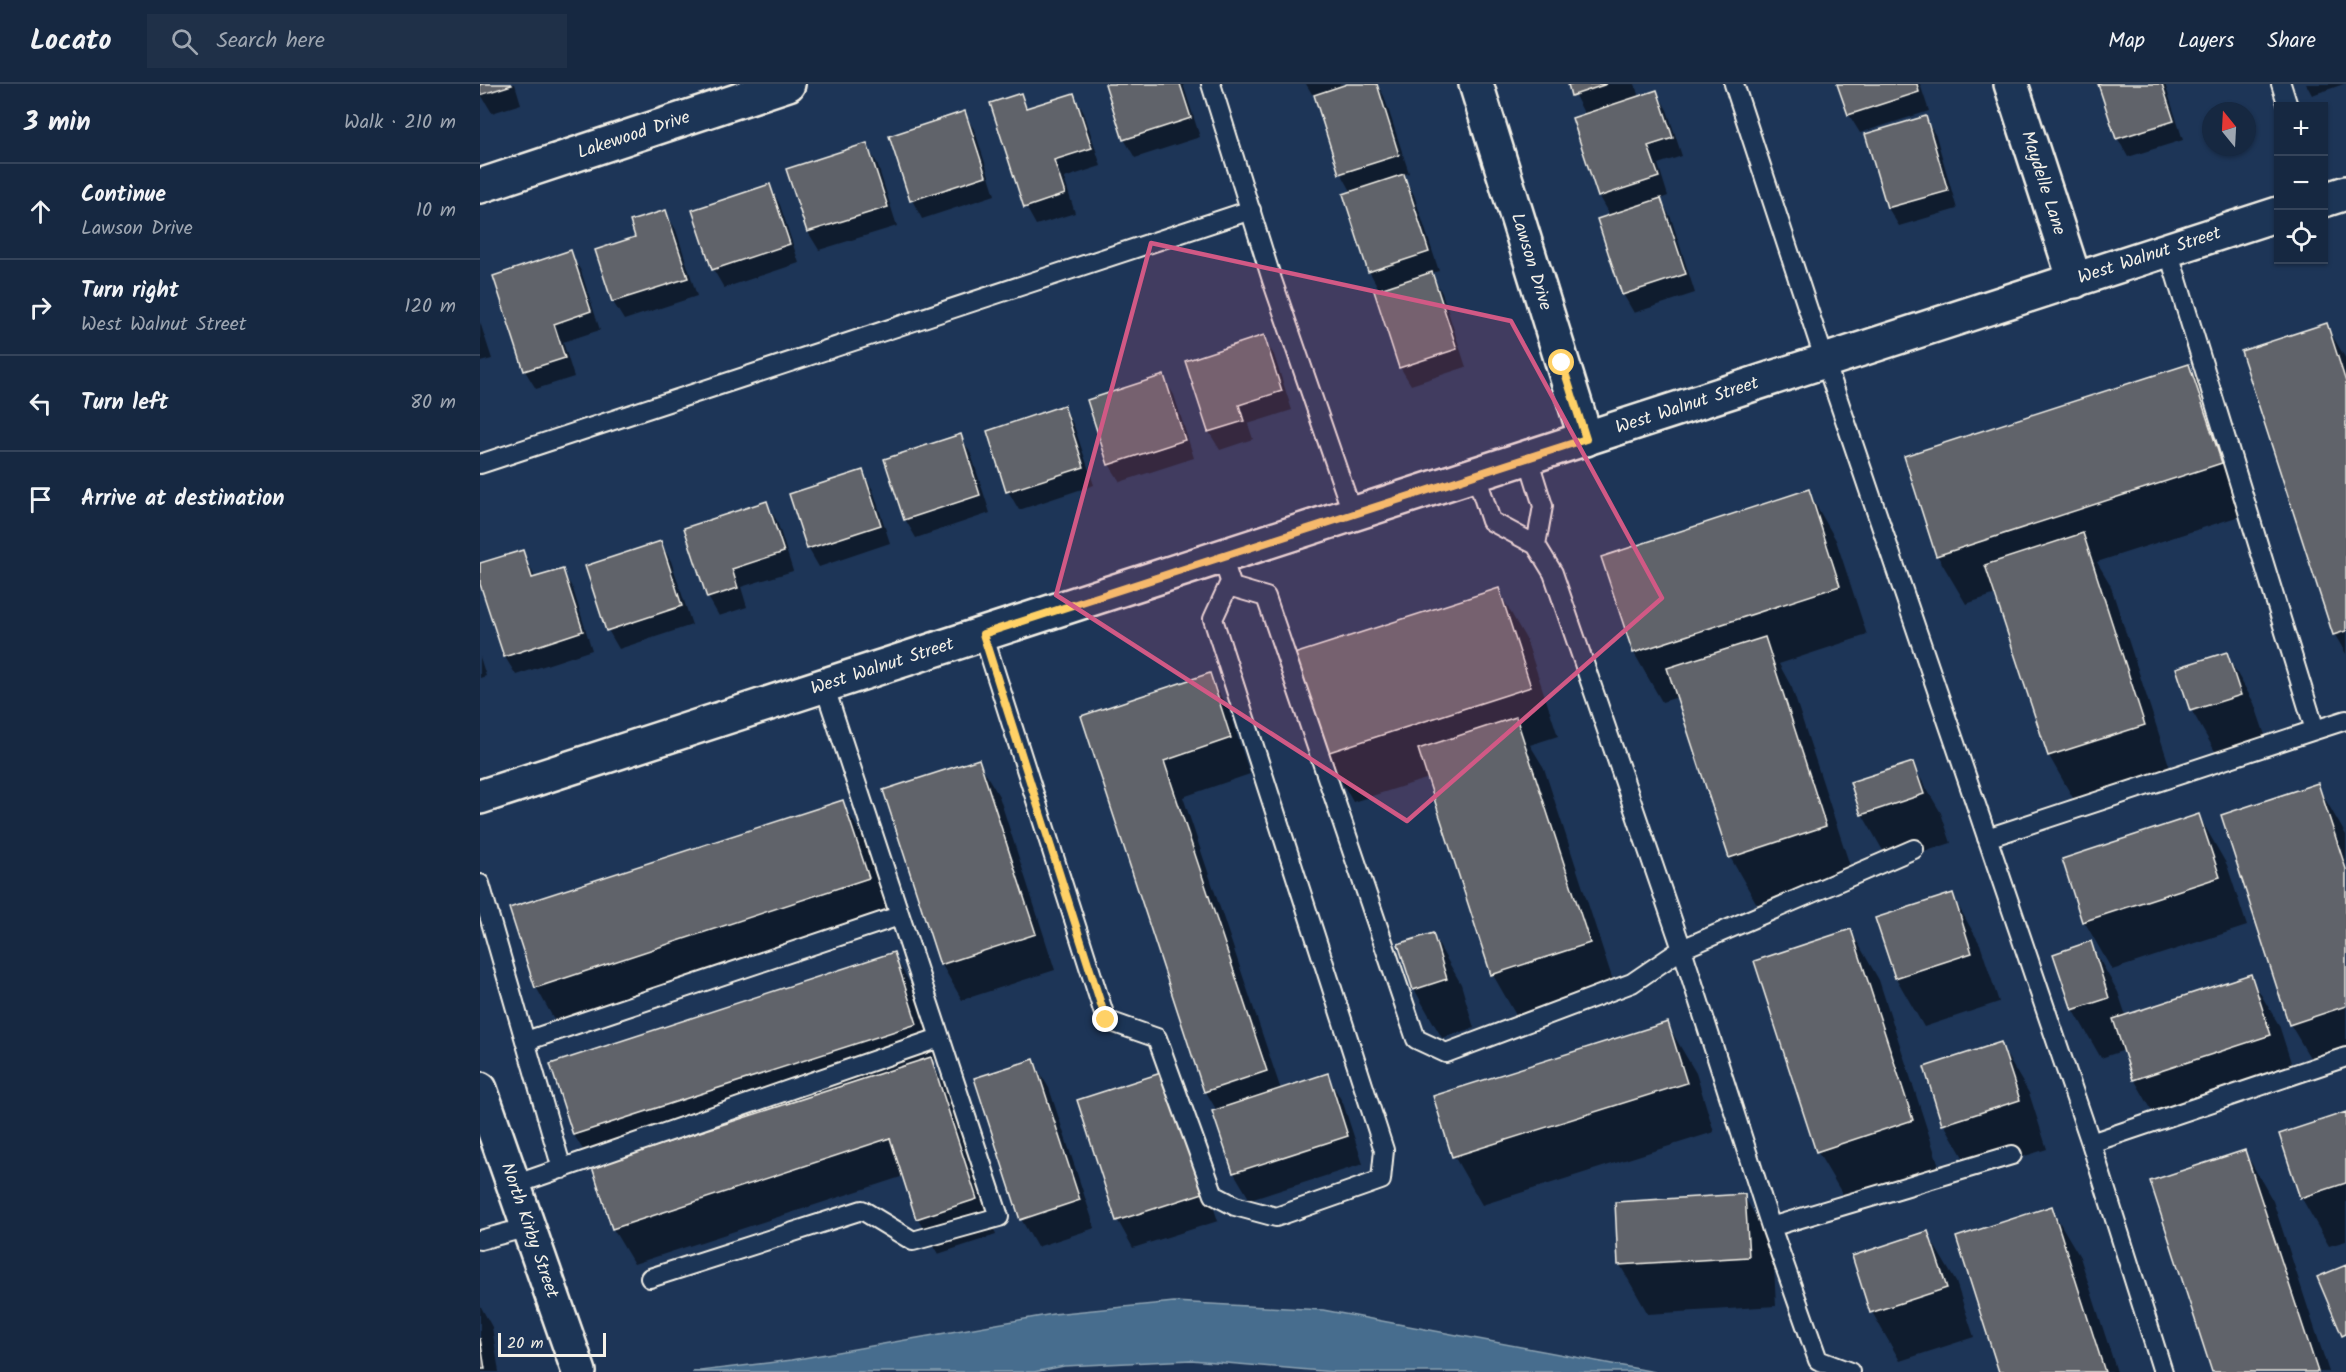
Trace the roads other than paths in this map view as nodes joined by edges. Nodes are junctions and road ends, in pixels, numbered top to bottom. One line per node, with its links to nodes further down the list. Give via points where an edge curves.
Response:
1 (788, 84): 8 (main road, Lakewood Drive)
2 (1211, 84): 9 (lane)
3 (1476, 84): 14 (main road, Lawson Drive)
4 (1734, 84): 13 (lane)
5 (2011, 84): 12 (main road, Maydelle Lane)
6 (2281, 84): 7 (lane)
7 (2287, 102)
8 (480, 186)
9 (1251, 210): 16 (lane); 18 (lane)
10 (2274, 215): 11 (main road, West Walnut Street)
11 (2168, 250): 12 (main road, West Walnut Street); 24 (lane)
12 (2074, 281): 13 (main road, West Walnut Street)
13 (1825, 361): 14 (main road, West Walnut Street); 26 (lane)
14 (1586, 439): 15 (main road, West Walnut Street)
15 (1528, 458): 17 (main road, West Walnut Street); 19 (lane, via 1543,506)
16 (480, 464)
17 (1476, 475): 18 (main road, West Walnut Street); 19 (lane, via 1491,521)
18 (1353, 515): 20 (main road, West Walnut Street)
19 (1536, 545): 30 (lane, via 1553,573)
20 (1226, 569): 21 (main road, West Walnut Street); 21 (lane, via 1213,619 1384,1150 1381,1180 1276,1217 1235,1206 1214,1194 1157,1038 1106,1020); 30 (lane, via 1232,586 1266,597 1416,1039 1446,1053 1632,983)
21 (983, 634): 22 (main road, West Walnut Street)
22 (824, 685): 25 (main road, West Walnut Street); 29 (lane)
23 (2346, 720): 24 (lane)
24 (2315, 730): 26 (lane)
25 (480, 797)
26 (1987, 838): 35 (lane)
27 (1914, 849): 30 (lane)
28 (480, 884): 32 (lane)
29 (899, 916): 31 (lane); 32 (lane)
30 (1682, 949): 40 (lane)
31 (939, 1038): 37 (lane); 42 (lane, via 999,1217 913,1241 862,1210)
32 (526, 1041): 37 (lane)
33 (2346, 1056): 35 (lane)
34 (480, 1089): 38 (main road, North Kirby Street)
35 (2091, 1143): 45 (lane)
36 (2012, 1155): 40 (lane)
37 (562, 1169): 38 (lane)
38 (514, 1185): 39 (main road, North Kirby Street)
39 (528, 1227): 41 (lane); 43 (main road, North Kirby Street)
40 (1771, 1227): 44 (lane, via 1818,1360)
41 (480, 1240)
42 (650, 1278)
43 (579, 1372)
44 (1850, 1372)
45 (2163, 1372)

